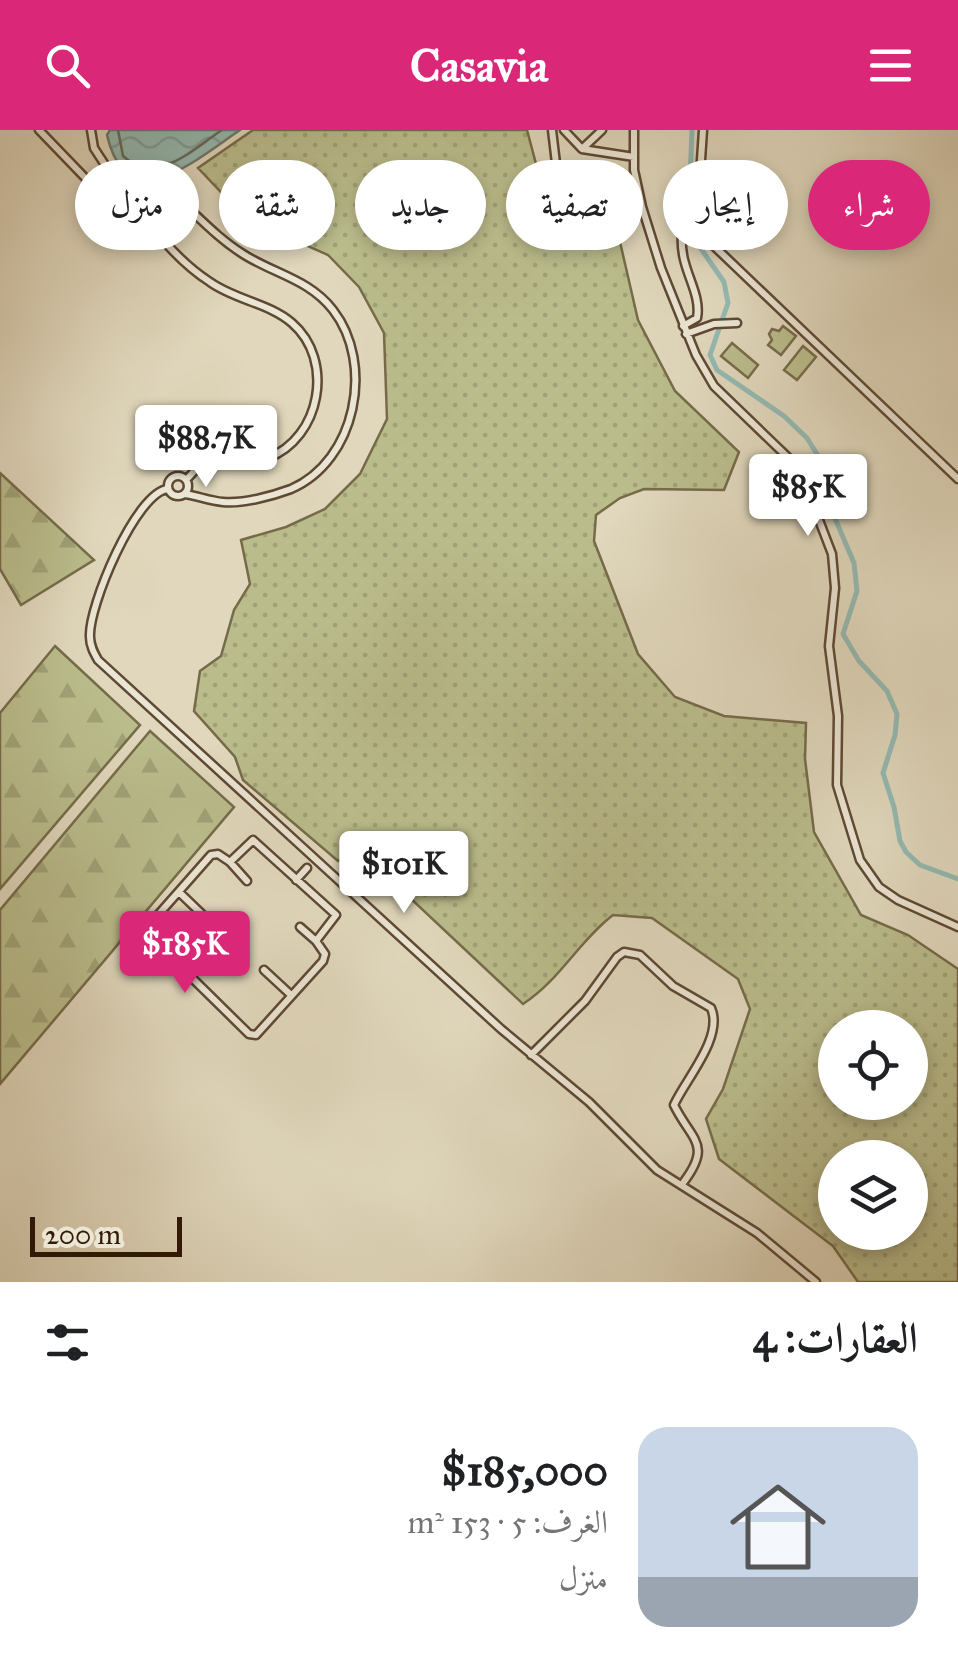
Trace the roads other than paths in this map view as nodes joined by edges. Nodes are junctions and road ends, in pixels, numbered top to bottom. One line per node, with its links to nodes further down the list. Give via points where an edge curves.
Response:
1 (40, 130): 14 (street)
2 (91, 130): 10 (street)
3 (552, 130): 11 (street)
4 (564, 130): 8 (street)
5 (602, 130): 8 (street)
6 (634, 130): 9 (street)
7 (703, 130): 13 (street)
8 (582, 148): 9 (street)
9 (634, 156): 12 (street)
10 (101, 160)
11 (556, 160)
12 (635, 160)
13 (700, 160)
14 (75, 167)
15 (643, 210): 21 (street)
16 (199, 217): 25 (street, via 245,256 319,294 340,320 356,366 355,401 340,440 300,484 232,502)
17 (173, 250): 23 (street, via 213,284 297,328 318,369 312,410 292,442 265,459 200,466)
18 (681, 250): 21 (street, via 699,306)
19 (718, 250): 22 (street)
20 (732, 323): 21 (street)
21 (684, 330): 33 (street, via 710,380 798,468 832,554 837,785 860,860 879,888)
22 (958, 479)
23 (186, 480): 24 (street, via 174,477); 25 (street)
24 (168, 489): 25 (street); 37 (street, via 144,504 96,602 90,636 98,660)
25 (185, 494)
26 (230, 862): 28 (street, via 256,840); 29 (street); 30 (street, via 212,854)
27 (307, 868): 28 (street)
28 (296, 880): 34 (street, via 336,915)
29 (247, 881)
30 (179, 892): 31 (street); 36 (street, via 143,935 232,1019 256,1035)
31 (208, 920)
32 (300, 927): 34 (street)
33 (958, 927)
34 (316, 941): 36 (street, via 323,962)
35 (264, 970): 36 (street)
36 (291, 995)
37 (531, 1055): 38 (street, via 657,1170); 38 (street, via 624,952 640,955 711,1008 714,1019 700,1062 674,1105 699,1150)
38 (683, 1183): 39 (street)
39 (816, 1282)

